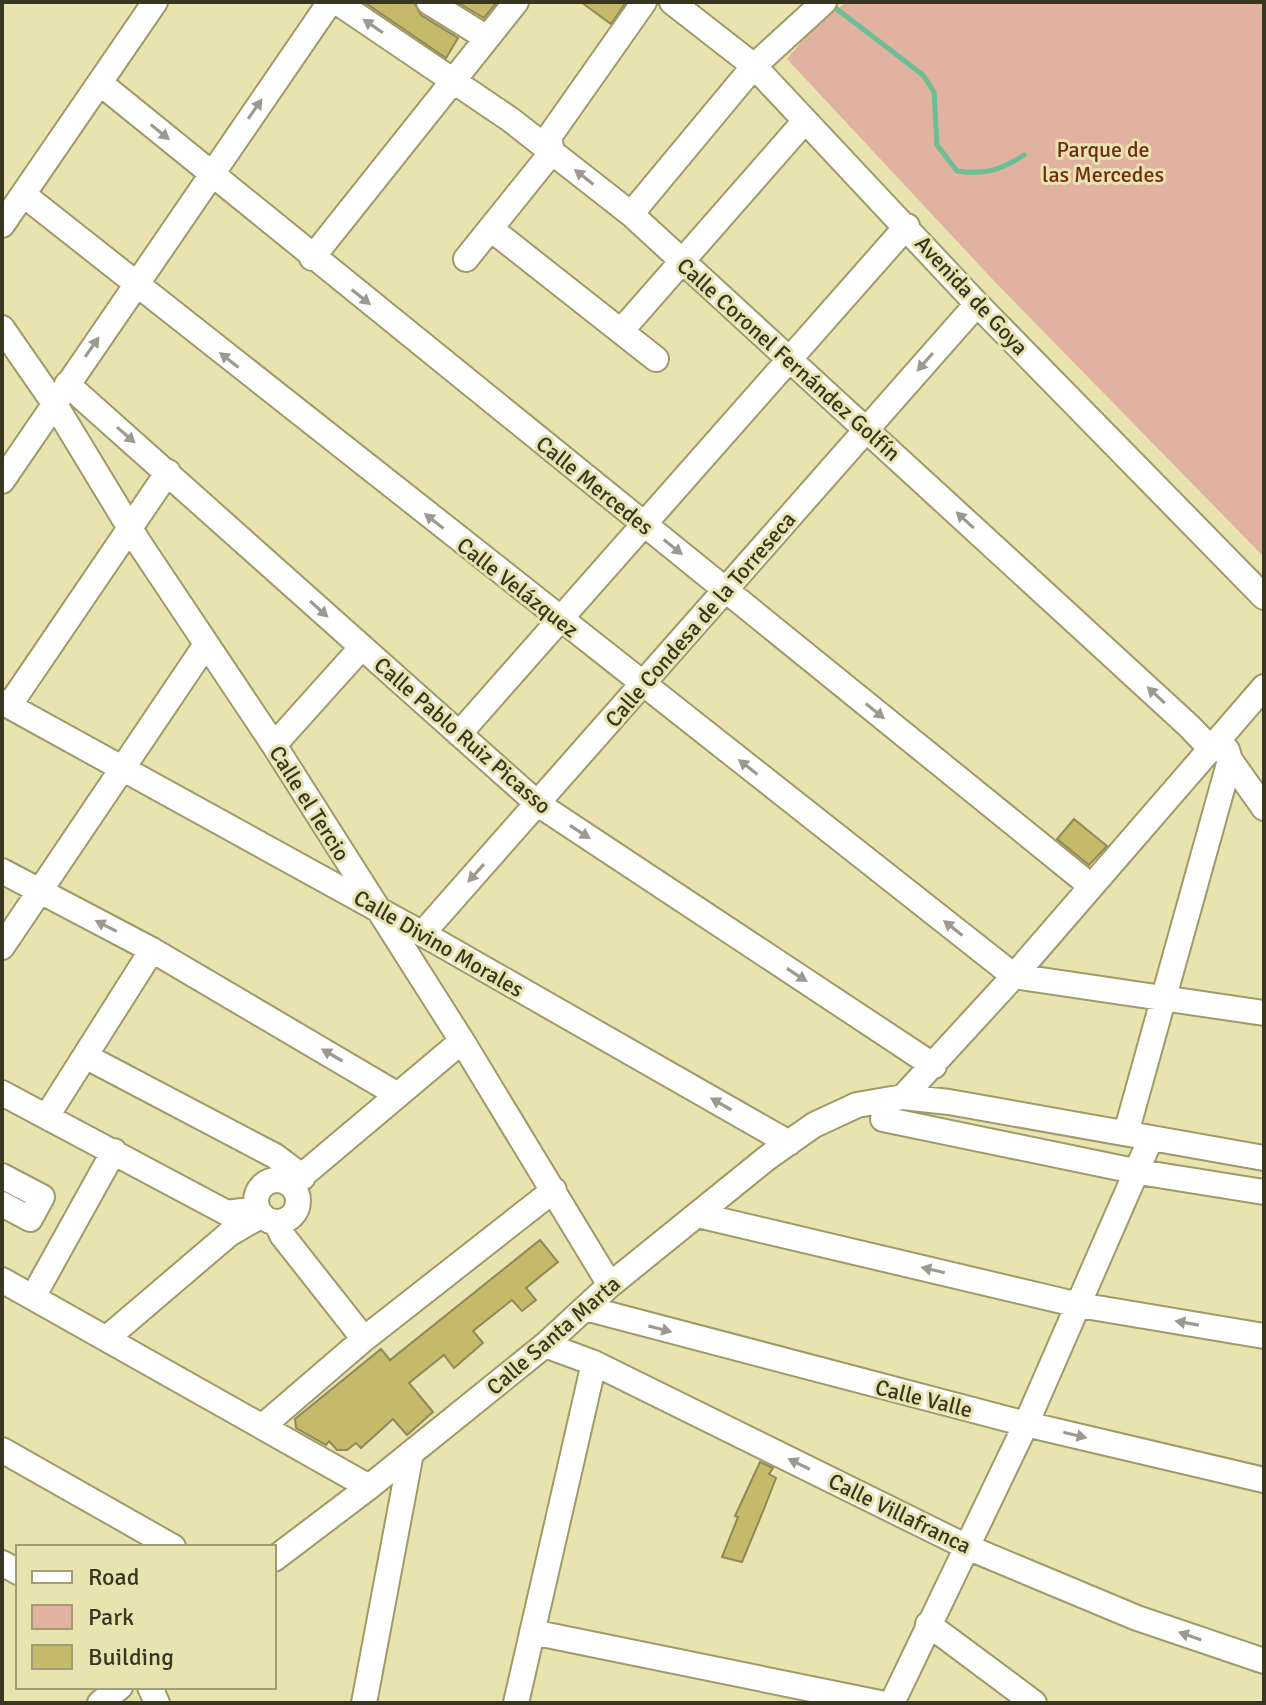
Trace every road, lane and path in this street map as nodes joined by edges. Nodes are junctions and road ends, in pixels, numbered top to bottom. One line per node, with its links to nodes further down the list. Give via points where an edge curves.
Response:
1 (155, 2): 12 (street)
2 (330, 2): 15 (street, one-way to 2)
3 (337, 2): 11 (street, Calle Coronel Fernández Golfín, one-way to 3)
4 (429, 2): 9 (street)
5 (516, 2): 9 (street)
6 (644, 2): 14 (street, via 549,137)
7 (672, 2): 10 (street, Avenida de Goya)
8 (824, 2): 10 (street)
9 (487, 38): 11 (street)
10 (754, 66): 13 (street, Avenida de Goya); 17 (street)
11 (454, 80): 14 (street, Calle Coronel Fernández Golfín); 20 (street)
12 (100, 83): 15 (street, Calle Mercedes, one-way to 15); 16 (street)
13 (804, 122): 18 (street, Avenida de Goya); 22 (street)
14 (552, 152): 17 (street, Calle Coronel Fernández Golfín, one-way to 14); 19 (street)
15 (211, 174): 20 (street, Calle Mercedes); 23 (street)
16 (10, 208): 23 (street, Calle Velázquez)
17 (631, 214): 22 (street, Calle Coronel Fernández Golfín)
18 (907, 226): 24 (street, Avenida de Goya); 28 (street)
19 (491, 229): 21 (street); 26 (street)
20 (312, 258): 33 (street, Calle Mercedes, one-way to 33)
21 (466, 259)
22 (682, 262): 26 (street); 28 (street, Calle Coronel Fernández Golfín)
23 (135, 286): 29 (street, one-way to 23); 37 (street, Calle Velázquez, one-way to 23)
24 (977, 304): 30 (street, Calle Condesa de la Torreseca, one-way to 30); 36 (street, Avenida de Goya)
25 (2, 328): 29 (street, Calle el Tercio)
26 (621, 331): 27 (street)
27 (656, 359)
28 (790, 361): 30 (street, Calle Coronel Fernández Golfín); 33 (street)
29 (60, 394): 31 (street, Calle Pablo Ruiz Picasso, one-way to 31); 32 (street); 34 (street, Calle el Tercio)
30 (867, 429): 35 (street, Calle Condesa de la Torreseca); 45 (street, Calle Coronel Fernández Golfín, one-way to 30)
31 (168, 472): 34 (street); 39 (street, Calle Pablo Ruiz Picasso, one-way to 39)
32 (2, 481)
33 (644, 524): 35 (street, Calle Mercedes, one-way to 35); 37 (street)
34 (129, 527): 38 (street, Calle el Tercio); 42 (street)
35 (725, 589): 40 (street, Calle Condesa de la Torreseca); 52 (street, Calle Mercedes, one-way to 52)
36 (1264, 597)
37 (559, 620): 40 (street, Calle Velázquez); 43 (street)
38 (205, 646): 44 (street, Calle el Tercio); 46 (street)
39 (362, 647): 43 (street, Calle Pablo Ruiz Picasso); 44 (street)
40 (644, 685): 49 (street, Calle Condesa de la Torreseca); 58 (street, Calle Velázquez, one-way to 40)
41 (1264, 687): 45 (street)
42 (6, 704): 46 (street, Calle Divino Morales)
43 (459, 734): 49 (street, Calle Pablo Ruiz Picasso)
44 (274, 745): 54 (street, Calle el Tercio)
45 (1222, 750): 47 (street); 48 (street); 50 (street, Calle Coronel Fernández Golfín)
46 (122, 767): 53 (street); 54 (street, Calle Divino Morales)
47 (1195, 770): 48 (street, via 1213,773); 52 (street)
48 (1223, 790): 59 (street)
49 (538, 804): 55 (street, Calle Condesa de la Torreseca, one-way to 55); 63 (street, Calle Pablo Ruiz Picasso, one-way to 63)
50 (1264, 808)
51 (2, 871): 53 (street)
52 (1091, 886): 58 (street)
53 (40, 892): 56 (street); 57 (street, one-way to 53)
54 (379, 913): 55 (street, Calle Divino Morales); 61 (street, Calle el Tercio)
55 (422, 934): 71 (street, Calle Divino Morales, one-way to 55)
56 (2, 947)
57 (152, 950): 62 (street); 65 (street, one-way to 57)
58 (1014, 976): 59 (street); 63 (street)
59 (1164, 997): 60 (street); 69 (street)
60 (1264, 1013)
61 (462, 1041): 65 (street); 77 (street, Calle el Tercio)
62 (85, 1056): 67 (street); 75 (street)
63 (934, 1066): 66 (street)
64 (2, 1093): 67 (street)
65 (398, 1095): 75 (street)
66 (903, 1097): 69 (street, Calle Santa Marta); 71 (street, Calle Santa Marta, via 857,1105)
67 (47, 1116): 72 (street)
68 (883, 1119): 74 (street)
69 (1126, 1133): 70 (street, Calle Santa Marta)
70 (1151, 1138): 73 (street, Calle Santa Marta); 74 (street)
71 (789, 1143): 82 (street, Calle Santa Marta)
72 (114, 1151): 81 (street, via 227,1213); 83 (street)
73 (1260, 1153)
74 (1139, 1172): 78 (street); 87 (street)
75 (286, 1174): 81 (street, via 268,1181 257,1193); 81 (street, via 296,1192 296,1209 291,1216)
76 (2, 1176): 80 (street, via 42,1197)
77 (554, 1190): 85 (street, Calle el Tercio); 91 (street)
78 (1264, 1192)
79 (2, 1204): 80 (street, via 30,1219)
80 (35, 1209): 83 (street)
81 (265, 1215): 90 (street, via 229,1234); 91 (street)
82 (698, 1215): 85 (street, Calle Santa Marta); 87 (street, one-way to 82)
83 (72, 1228): 86 (street)
84 (2, 1280): 86 (street)
85 (610, 1285): 88 (street, Calle Santa Marta)
86 (33, 1297): 90 (street)
87 (1079, 1305): 89 (street, one-way to 87); 94 (street)
88 (585, 1308): 92 (street, Calle Santa Marta); 94 (street, Calle Valle, one-way to 94)
89 (1264, 1336)
90 (107, 1338): 95 (street)
91 (364, 1339): 95 (street)
92 (545, 1345): 93 (street, Calle Villafranca); 97 (street, Calle Santa Marta)
93 (594, 1363): 101 (street, Calle Villafranca, one-way to 93); 104 (street)
94 (1026, 1424): 98 (street, Calle Valle, one-way to 98); 101 (street)
95 (264, 1425): 99 (street)
96 (2, 1450): 100 (street)
97 (411, 1453): 99 (street, Calle Santa Marta); 108 (street)
98 (1264, 1480)
99 (369, 1487): 102 (street, Calle Santa Marta)
100 (169, 1545)
101 (967, 1547): 103 (street); 105 (street, Calle Villafranca, one-way to 101, via 1137,1618)
102 (276, 1557)
103 (928, 1624): 111 (street); 112 (street)
104 (532, 1632): 109 (street); 110 (street)
105 (1264, 1661)
106 (118, 1689): 107 (street)
107 (100, 1703)
108 (364, 1703)
109 (516, 1703)
110 (880, 1703)
111 (892, 1703)
112 (1034, 1703)

